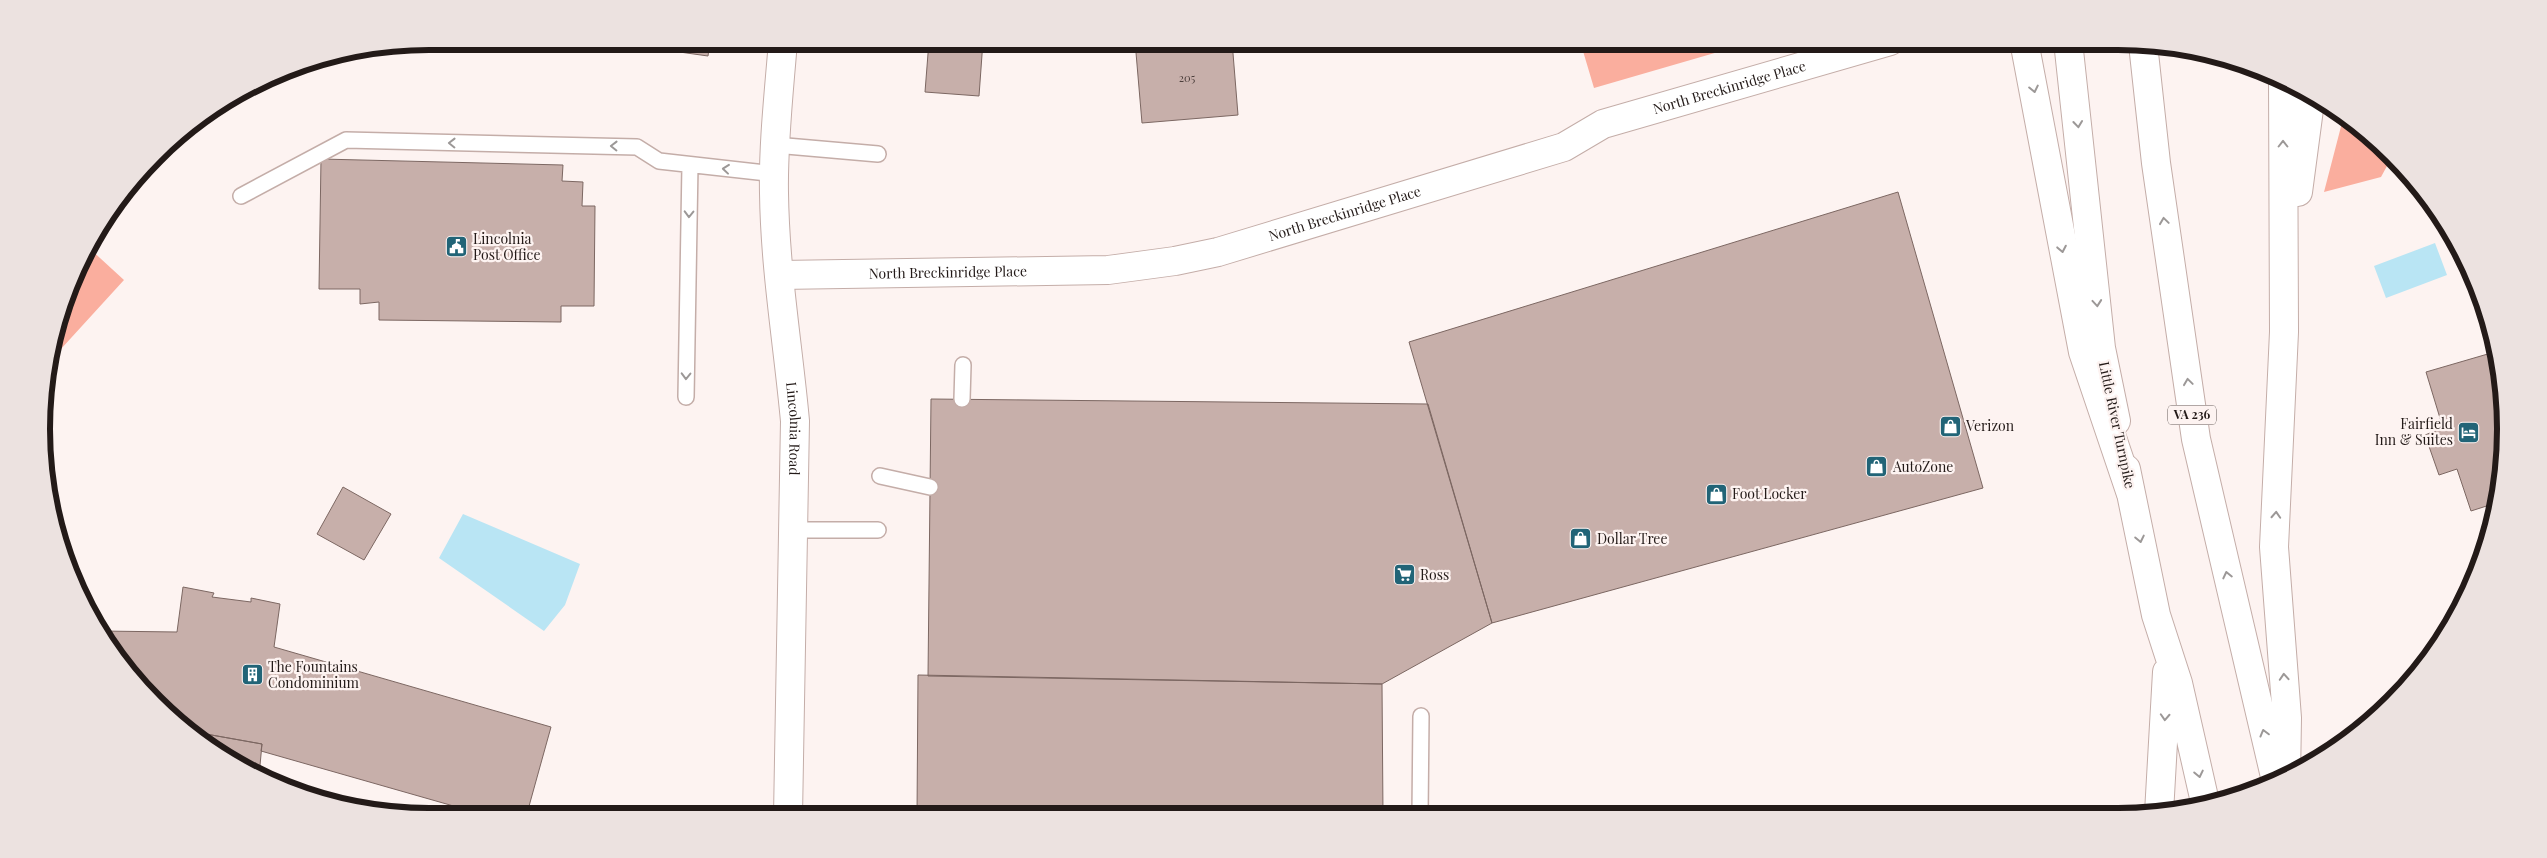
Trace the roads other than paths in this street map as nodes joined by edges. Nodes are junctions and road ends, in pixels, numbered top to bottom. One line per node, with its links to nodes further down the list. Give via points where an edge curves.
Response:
1 (782, 50): 8 (main road, Lincolnia Road)
2 (1859, 50): 13 (main road, North Breckinridge Place, via 1603,124 1564,147 1218,252 1175,261 1108,270)
3 (2026, 50): 20 (main road, one-way to 20, via 2083,352)
4 (2069, 50): 20 (main road, Little River Turnpike, one-way to 20, via 2101,348)
5 (2144, 51): 26 (main road, VA 236, one-way to 5, via 2196,439 2156,163)
6 (2283, 88): 14 (main road, one-way to 6)
7 (2310, 102): 14 (main road)
8 (775, 145): 9 (lane); 11 (main road, Lincolnia Road)
9 (878, 154)
10 (690, 165): 11 (lane, one-way to 10); 12 (lane, one-way to 12, via 659,161 637,147 346,140); 16 (lane, one-way to 16)
11 (775, 174): 13 (main road, Lincolnia Road)
12 (241, 196)
13 (780, 275): 21 (main road, Lincolnia Road, via 794,421)
14 (2284, 332): 25 (main road, one-way to 14, via 2287,718 2274,547)
15 (963, 364): 17 (lane)
16 (686, 396)
17 (962, 399)
18 (880, 476): 19 (lane)
19 (930, 487)
20 (2130, 491): 23 (main road, Little River Turnpike, one-way to 23, via 2156,615)
21 (792, 530): 22 (lane); 29 (main road, Lincolnia Road)
22 (878, 530)
23 (2168, 651): 27 (main road, Little River Turnpike, one-way to 27); 28 (main road, one-way to 28)
24 (1422, 716): 30 (lane)
25 (2286, 769)
26 (2274, 774)
27 (2204, 798)
28 (2159, 806)
29 (788, 808)
30 (1420, 808)

